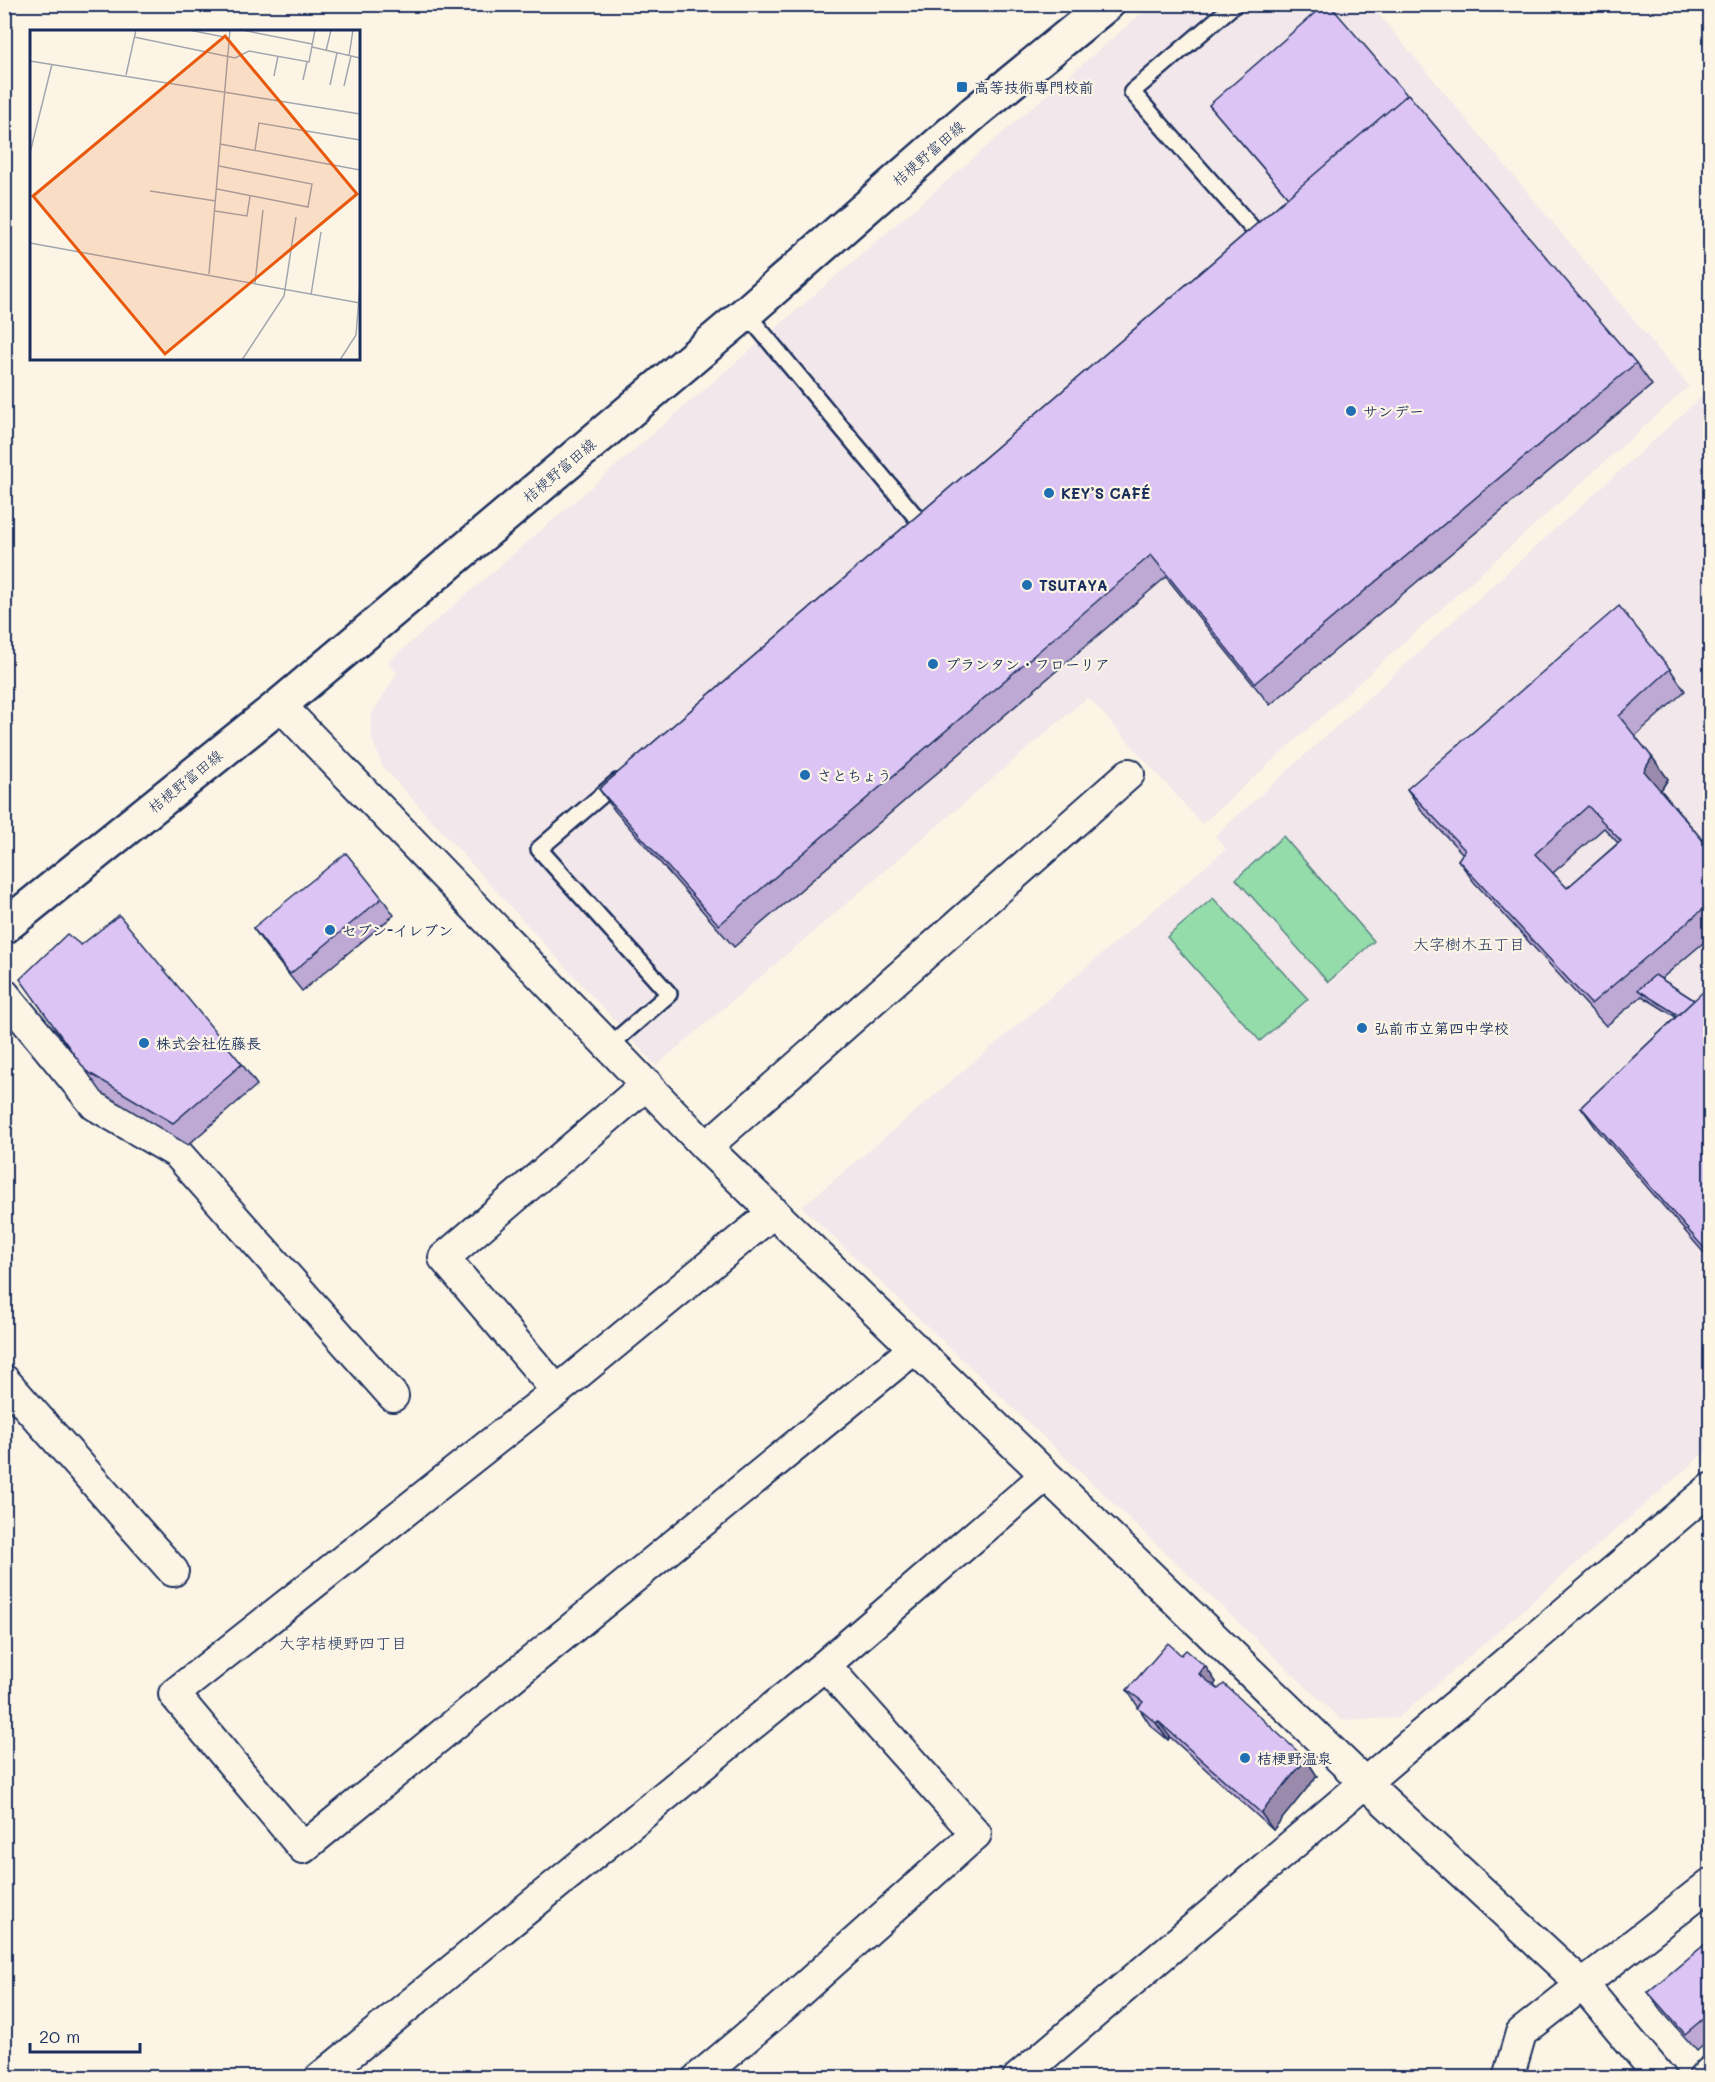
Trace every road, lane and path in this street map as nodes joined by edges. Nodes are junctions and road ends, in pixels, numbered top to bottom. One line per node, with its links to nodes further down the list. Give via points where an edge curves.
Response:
1 (1107, 4): 4 (main road, 桔梗野富田線, via 975,112)
2 (1235, 4): 3 (lane, via 1132,92 1260,237)
3 (1242, 252)
4 (746, 313): 5 (lane); 6 (main road, 桔梗野富田線)
5 (922, 523)
6 (280, 705): 9 (main road, 桔梗野富田線); 11 (street)
7 (626, 774): 11 (lane, via 538,849 669,994)
8 (1129, 774): 13 (street)
9 (4, 927)
10 (4, 994): 18 (street, via 95,1105 177,1153)
11 (609, 1046): 12 (street)
12 (647, 1084): 13 (street); 17 (street, via 444,1258)
13 (706, 1147): 14 (street)
14 (774, 1212): 15 (street); 17 (street)
15 (915, 1348): 17 (street, via 303,1848 174,1694); 19 (street)
16 (4, 1380): 21 (street)
17 (557, 1391)
18 (393, 1396)
19 (1046, 1475): 22 (street); 23 (street)
20 (1710, 1489): 23 (street)
21 (173, 1570)
22 (825, 1665): 27 (street); 28 (street, via 976,1834)
23 (1365, 1782): 25 (street); 29 (street)
24 (1710, 1884): 25 (street)
25 (1583, 1984): 30 (street, via 1521,2033); 31 (street)
26 (1710, 2072): 32 (street)
27 (320, 2078)
28 (698, 2078)
29 (1018, 2078)
30 (1508, 2078)
31 (1661, 2078)
32 (1704, 2078)

